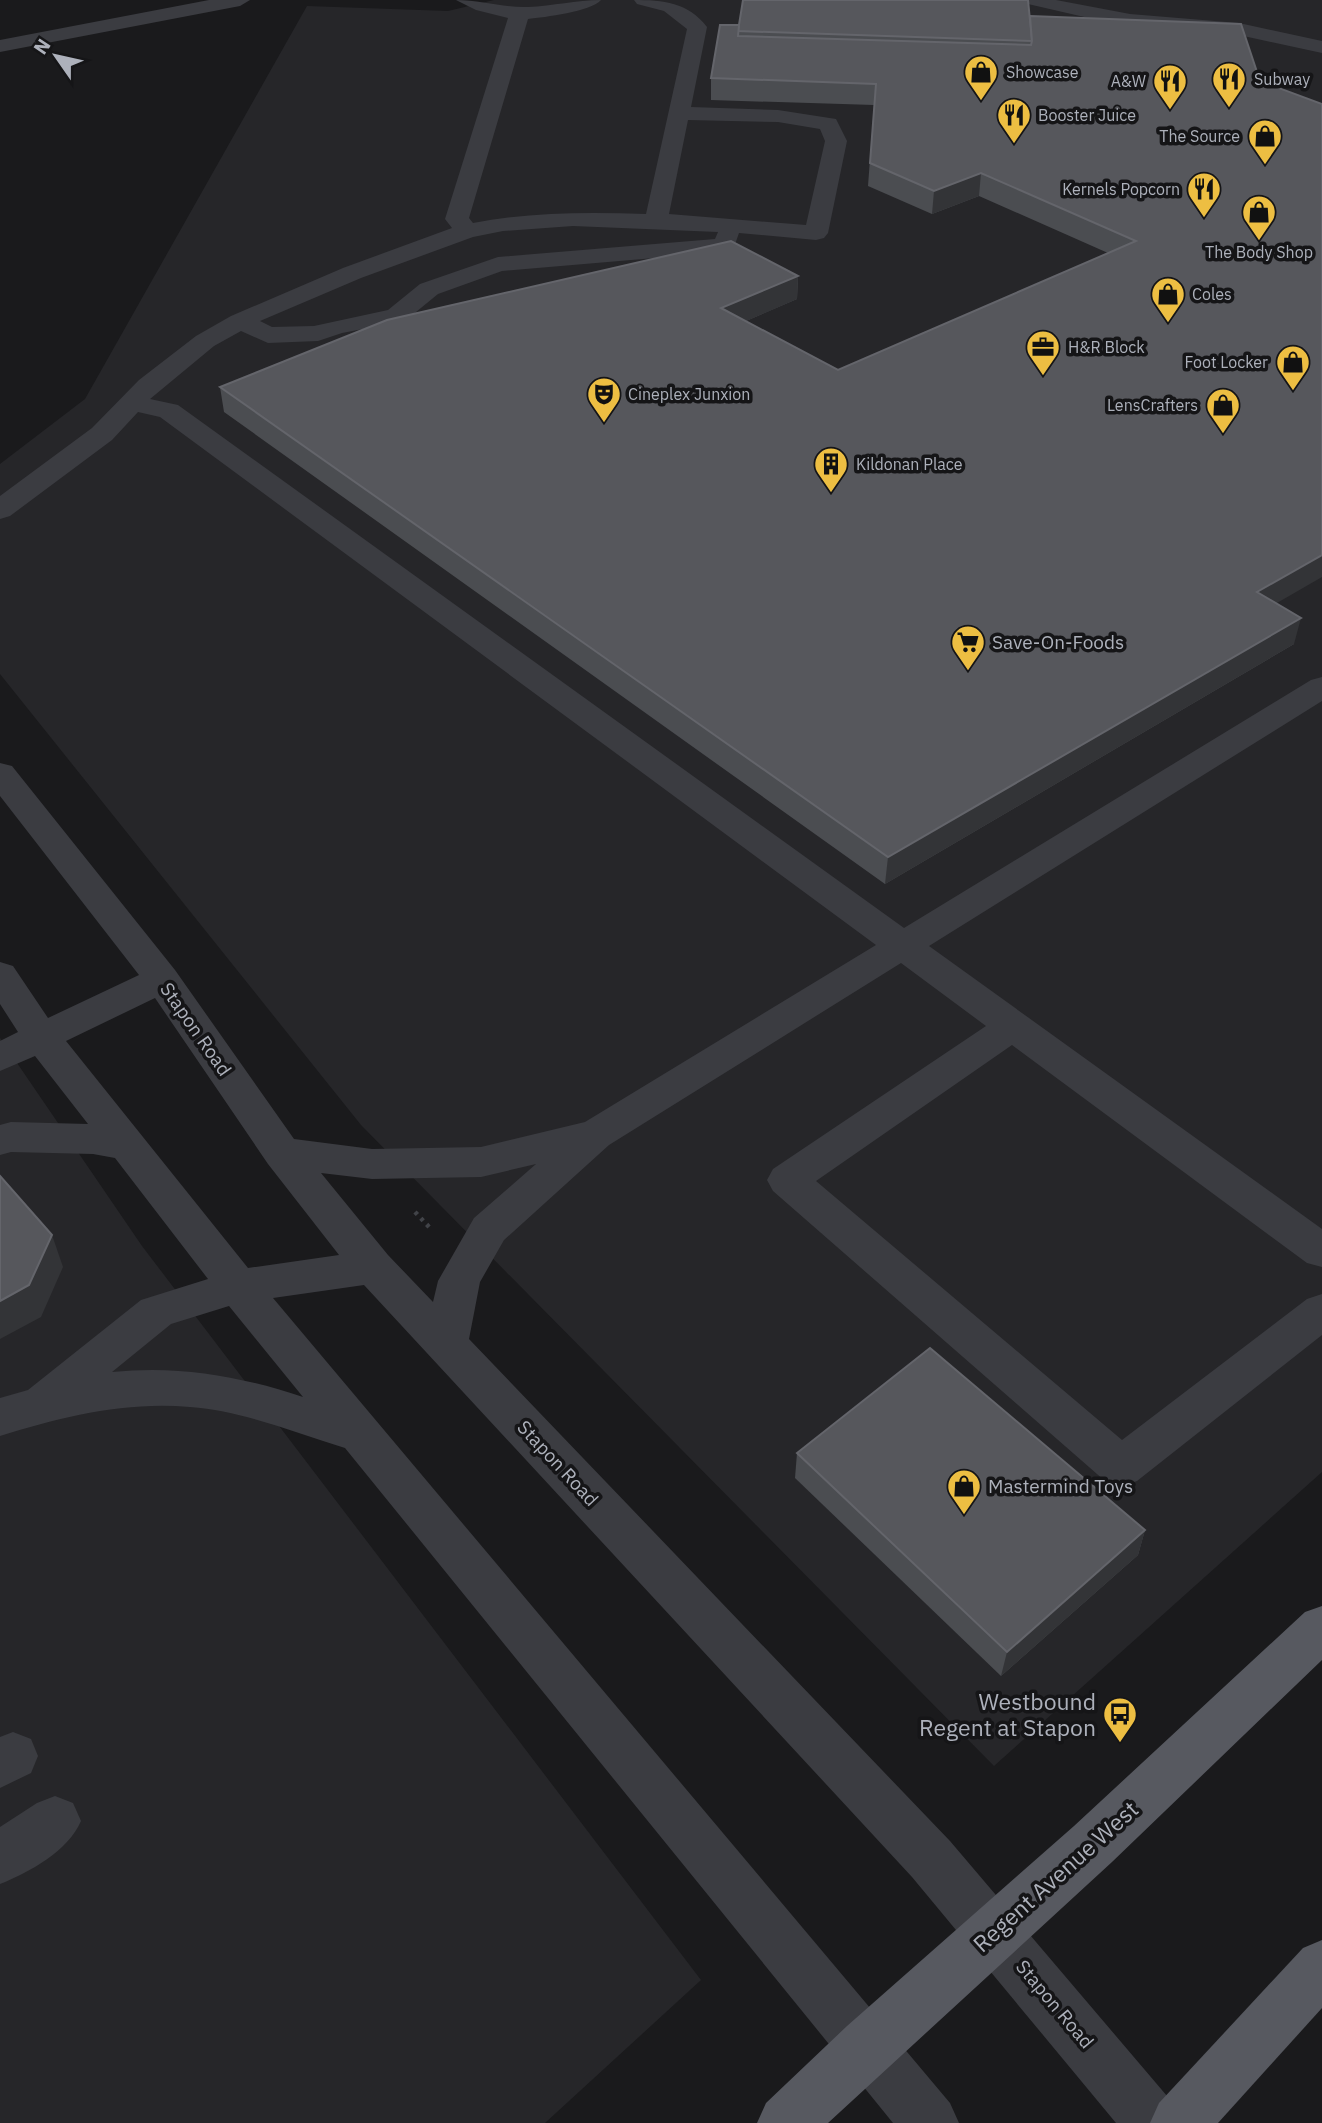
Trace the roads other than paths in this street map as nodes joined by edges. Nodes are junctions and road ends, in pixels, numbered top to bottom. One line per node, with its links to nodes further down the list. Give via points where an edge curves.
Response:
1 (240, 0): 11 (street)
2 (466, 0): 8 (street)
3 (592, 0): 8 (street)
4 (644, 0): 13 (street, via 671,7 697,27)
5 (1035, 0): 9 (street, via 1069,12)
6 (1161, 0): 9 (street, via 1135,9)
7 (105, 6): 10 (street)
8 (519, 15): 16 (street, via 457,219)
9 (1124, 20): 12 (street, via 1230,28)
10 (0, 26)
11 (0, 46)
12 (1322, 47)
13 (681, 113): 14 (street); 15 (street, via 806,119 828,124 834,133 816,233)
14 (656, 221): 15 (street); 16 (street, via 573,219)
15 (731, 225): 17 (street, via 725,245 498,264 429,289 396,316 318,333 268,335)
16 (467, 231): 17 (street)
17 (240, 321): 18 (street, via 205,341)
18 (131, 403): 19 (street, via 102,434); 22 (street, via 169,411)
19 (0, 510)
20 (1322, 687): 22 (street)
21 (0, 773): 24 (street, Stapon Road)
22 (901, 947): 25 (street); 28 (street)
23 (0, 975): 26 (street)
24 (162, 979): 26 (street); 31 (street, Stapon Road)
25 (1013, 1027): 32 (street); 35 (street, via 787,1180 1121,1467)
26 (42, 1038): 27 (street); 30 (street)
27 (0, 1057)
28 (595, 1135): 31 (street, via 481,1162 372,1164); 36 (street, via 489,1229 459,1281)
29 (0, 1140): 30 (street, via 81,1138)
30 (127, 1146): 34 (street)
31 (282, 1153): 33 (street, Stapon Road)
32 (1322, 1251)
33 (373, 1267): 34 (street); 36 (street, Stapon Road)
34 (238, 1286): 37 (street, via 156,1312); 39 (street)
35 (1322, 1311)
36 (446, 1344): 43 (street, Stapon Road, via 932,1859)
37 (41, 1404): 38 (street); 39 (street, via 137,1387 216,1391)
38 (0, 1417)
39 (361, 1434): 45 (street)
40 (1322, 1628): 43 (main road, Regent Avenue West)
41 (55, 1821): 42 (street)
42 (0, 1858)
43 (995, 1932): 45 (main road, Regent Avenue West); 48 (street, Stapon Road)
44 (1322, 1967): 49 (main road)
45 (867, 2046): 46 (main road, Regent Avenue West); 47 (street)
46 (786, 2123)
47 (930, 2123)
48 (1153, 2123)
49 (1179, 2123)

